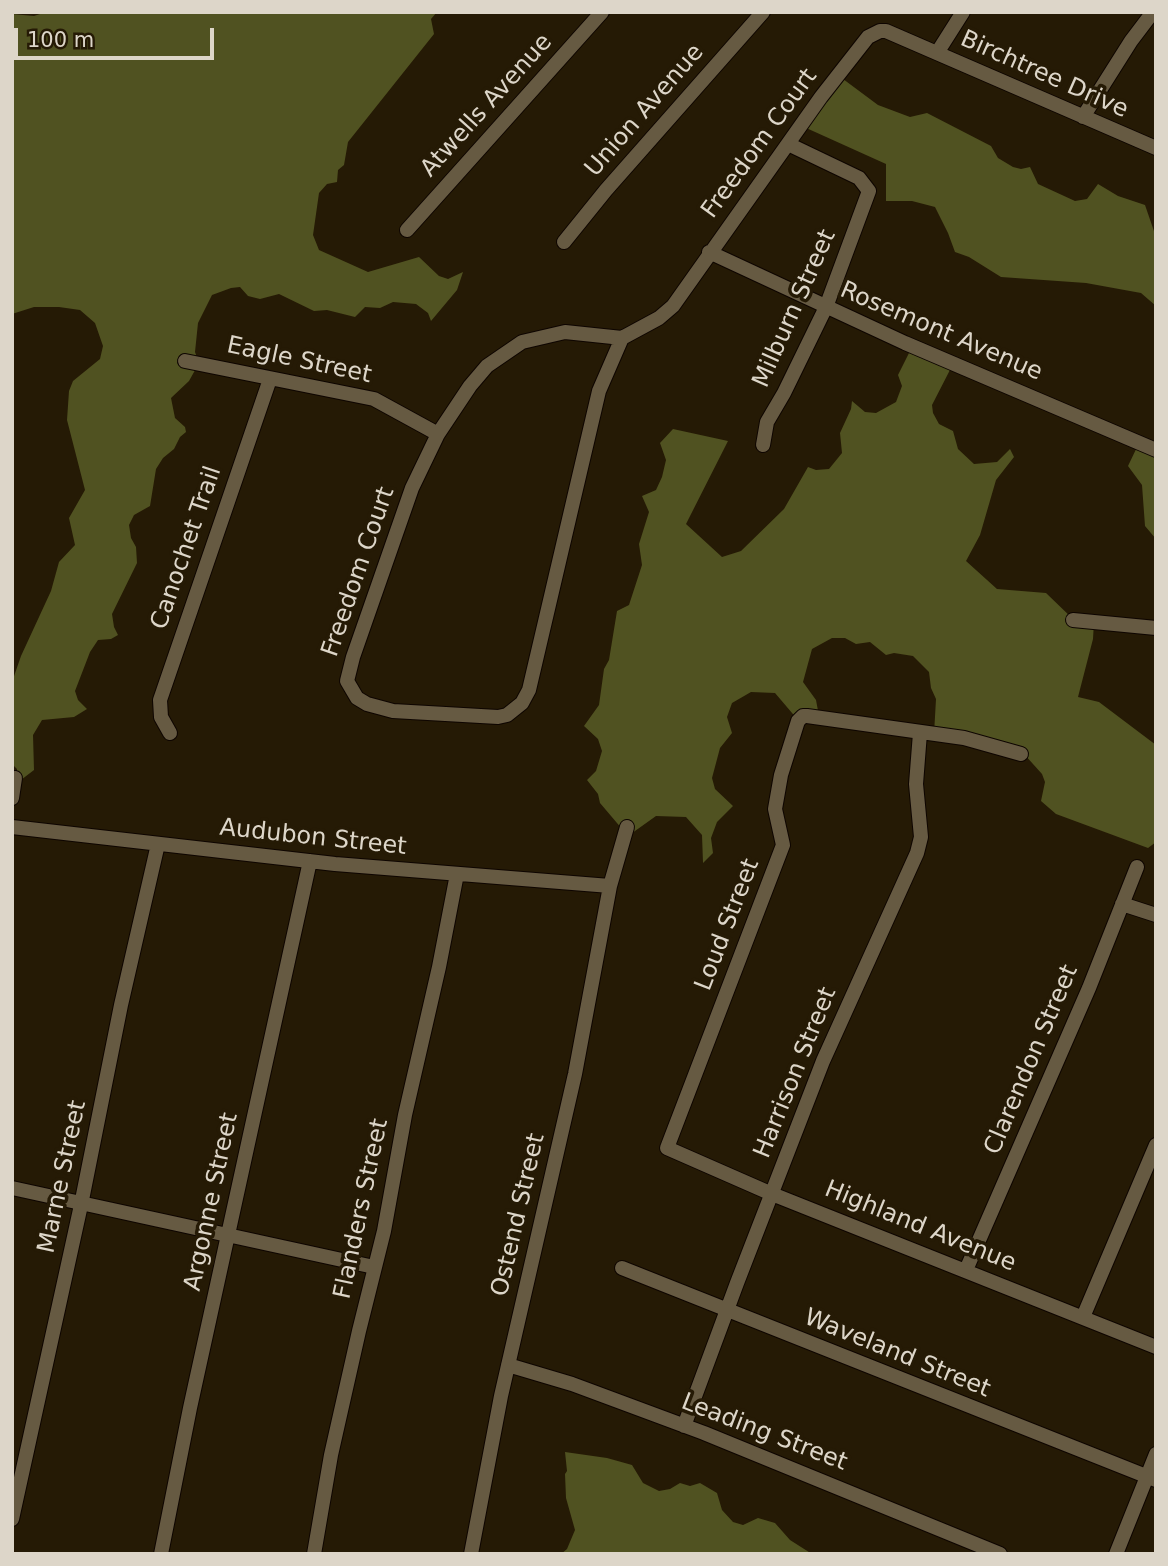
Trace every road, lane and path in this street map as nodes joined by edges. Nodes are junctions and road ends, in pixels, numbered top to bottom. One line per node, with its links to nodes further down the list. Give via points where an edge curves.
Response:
1 (603, 12): 10 (street, Atwells Avenue)
2 (763, 12): 11 (street, Union Avenue)
3 (964, 12): 6 (street)
4 (1153, 12): 7 (street)
5 (876, 32): 6 (street, Birchtree Drive, via 886,31); 8 (street, Freedom Court)
6 (937, 53): 7 (street, Birchtree Drive)
7 (1083, 117): 9 (street, Birchtree Drive)
8 (788, 144): 12 (street, Freedom Court); 13 (street, Milburn Street, via 859,178 869,191)
9 (1156, 148)
10 (407, 230)
11 (564, 242)
12 (709, 252): 13 (street, Rosemont Avenue); 14 (street, Freedom Court, via 673,306 648,326)
13 (826, 307): 18 (street, Milburn Street, via 767,422); 19 (street, Rosemont Avenue)
14 (622, 338): 17 (street, Freedom Court, via 565,332 536,337 509,349 487,366); 17 (street, Freedom Court, via 596,402 529,690 507,715 393,711 356,698 347,681 412,488)
15 (185, 360): 16 (street, Eagle Street)
16 (270, 379): 17 (street, Eagle Street, via 374,399); 22 (street, Canochet Trail, via 160,700 161,717)
17 (438, 434)
18 (762, 445)
19 (1156, 450)
20 (1073, 620): 21 (street)
21 (1156, 628)
22 (170, 733)
23 (920, 733): 24 (street, via 964,738); 37 (street, Loud Street, via 803,716 794,729 775,809 783,845); 39 (street, Harrison Street, via 916,783 921,837 917,853 823,1061)
24 (1021, 754)
25 (15, 778): 26 (street)
26 (12, 798)
27 (12, 827): 29 (street, Audubon Street)
28 (627, 827): 33 (street, Ostend Street)
29 (159, 844): 30 (street, Audubon Street); 40 (street, Marne Street)
30 (310, 861): 32 (street, Audubon Street); 41 (street, Argonne Street)
31 (1137, 867): 34 (street, Clarendon Street)
32 (457, 874): 33 (street, Audubon Street); 42 (street, Flanders Street)
33 (610, 886): 48 (street, Ostend Street, via 575,1074)
34 (1122, 904): 35 (street); 44 (street, Clarendon Street)
35 (1156, 915)
36 (1156, 1145): 46 (street)
37 (667, 1149): 39 (street, Highland Avenue)
38 (12, 1188): 40 (street)
39 (772, 1194): 44 (street, Highland Avenue); 45 (street, Harrison Street)
40 (81, 1205): 41 (street); 52 (street, Marne Street)
41 (228, 1236): 42 (street); 53 (street, Argonne Street)
42 (374, 1267): 54 (street, Flanders Street, via 331,1455)
43 (621, 1268): 45 (street, Waveland Street)
44 (966, 1270): 46 (street, Highland Avenue)
45 (727, 1309): 49 (street, Harrison Street); 51 (street, Waveland Street)
46 (1083, 1317): 47 (street, Highland Avenue)
47 (1156, 1347)
48 (508, 1365): 49 (street, Leading Street); 55 (street, Ostend Street)
49 (684, 1426): 56 (street, Leading Street)
50 (1156, 1454): 51 (street)
51 (1151, 1479): 57 (street)
52 (12, 1519)
53 (161, 1554)
54 (314, 1554)
55 (471, 1554)
56 (1000, 1554)
57 (1116, 1554)

